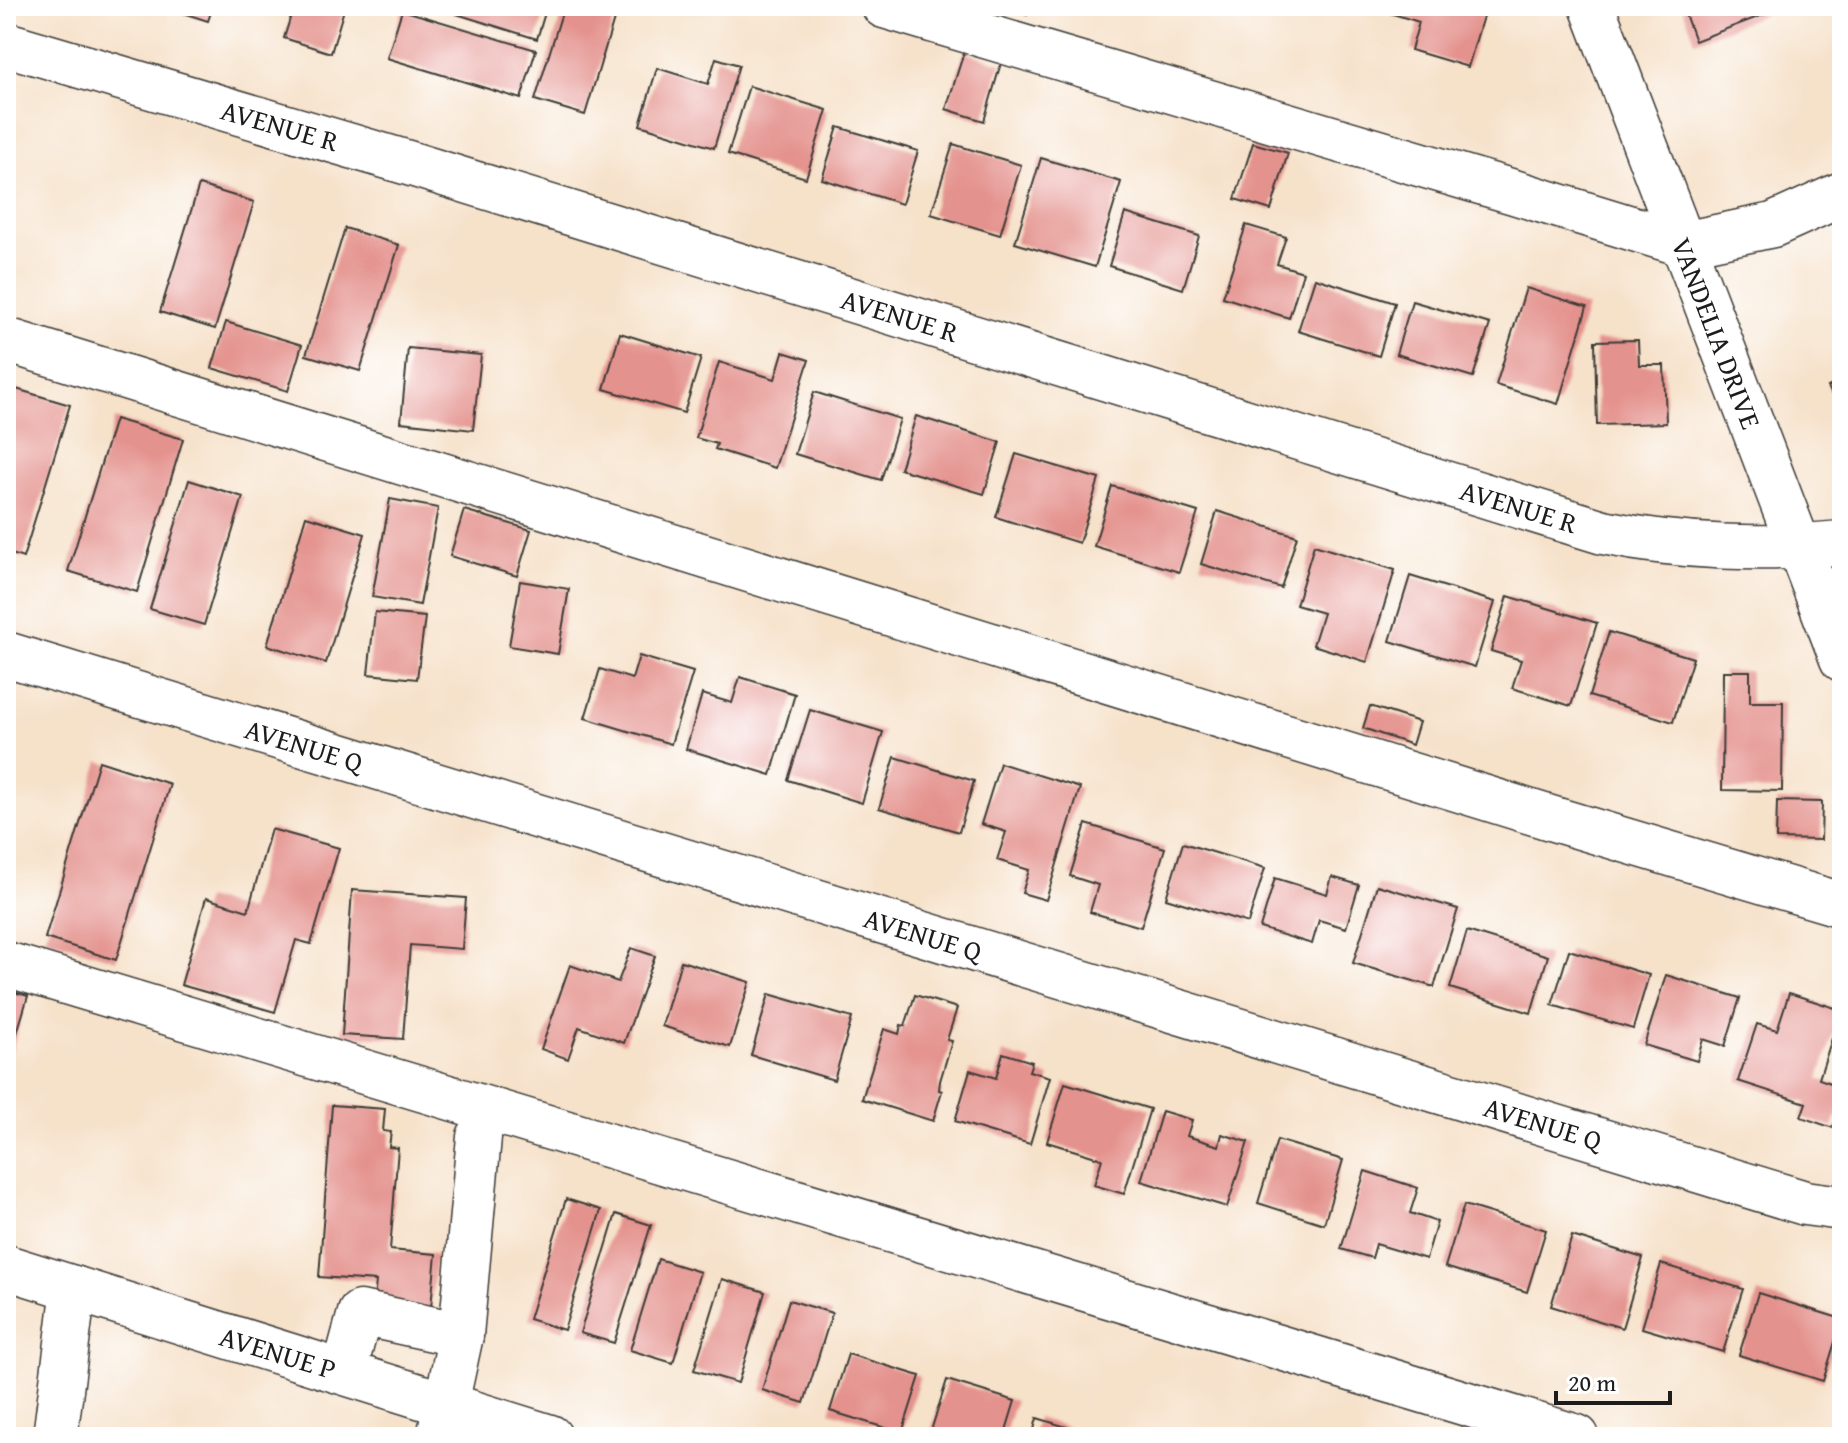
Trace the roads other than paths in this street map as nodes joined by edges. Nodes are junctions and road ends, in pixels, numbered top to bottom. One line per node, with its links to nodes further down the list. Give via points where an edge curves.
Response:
1 (884, 6): 5 (street)
2 (1592, 6): 5 (street, VANDELIA DRIVE)
3 (6, 44): 8 (street, AVENUE R, via 1603,532 1650,542)
4 (1842, 194): 5 (street, via 1773,225)
5 (1683, 244): 8 (street, VANDELIA DRIVE)
6 (6, 340): 11 (street)
7 (1842, 543): 8 (street, AVENUE R)
8 (1800, 548): 10 (street, VANDELIA DRIVE)
9 (6, 654): 14 (street, AVENUE Q, via 1805,1203)
10 (1842, 659)
11 (1842, 905)
12 (6, 964): 22 (street)
13 (479, 1137): 17 (street)
14 (1842, 1208)
15 (6, 1267): 16 (street, AVENUE P)
16 (74, 1288): 18 (street, AVENUE P); 20 (street)
17 (461, 1335): 18 (street, via 360,1313); 19 (street)
18 (344, 1372): 19 (street, AVENUE P)
19 (443, 1421): 21 (street, AVENUE P)
20 (55, 1437)
21 (550, 1437)
22 (1577, 1437)

